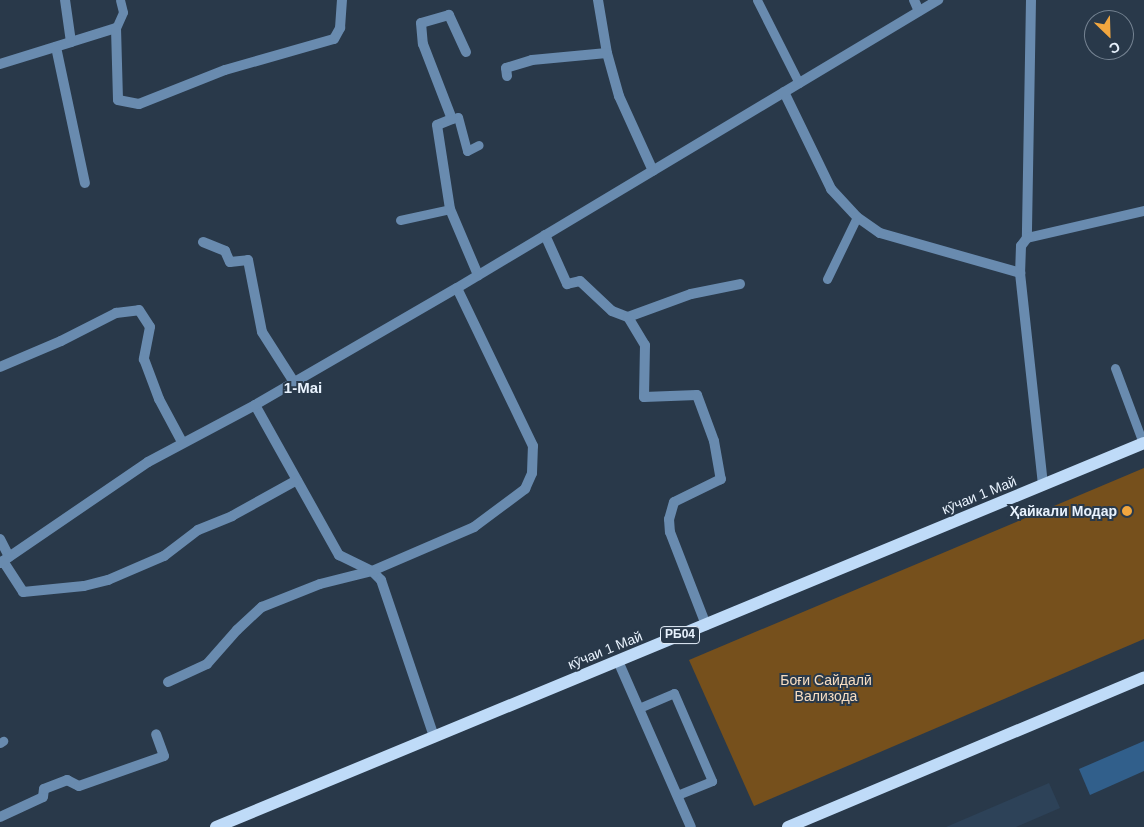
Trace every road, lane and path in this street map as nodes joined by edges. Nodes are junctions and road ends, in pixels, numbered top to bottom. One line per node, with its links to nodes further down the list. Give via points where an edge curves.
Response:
1 (65, 0): 11 (street)
2 (120, 0): 10 (lane, via 123,12)
3 (342, 0): 10 (street, via 340,28 334,39 225,70 139,104 118,100)
4 (598, 0): 14 (street)
5 (757, 0): 17 (lane)
6 (914, 0): 9 (street)
7 (938, 0): 9 (street)
8 (1031, 0): 28 (street)
9 (919, 12): 17 (street)
10 (116, 28): 11 (street)
11 (72, 42): 12 (street)
12 (56, 47): 15 (street); 22 (street)
13 (466, 52): 19 (street, via 448,15 421,23 423,44)
14 (607, 53): 16 (street, via 532,60 506,68); 21 (street, via 619,96)
15 (0, 64)
16 (507, 76)
17 (799, 83): 18 (street)
18 (784, 92): 21 (street); 25 (street, via 831,189)
19 (452, 119): 20 (lane, via 458,117 467,151); 23 (street, via 437,125)
20 (479, 145)
21 (653, 171): 27 (street)
22 (85, 183)
23 (450, 209): 26 (lane); 31 (street)
24 (1144, 211): 28 (street)
25 (856, 217): 30 (street, via 880,233); 32 (lane)
26 (400, 220)
27 (545, 235): 31 (street); 35 (street, via 567,284 580,281 612,311)
28 (1027, 238): 30 (street, via 1021,246)
29 (203, 242): 38 (street, via 225,251 230,262 248,260 262,332)
30 (1020, 273): 43 (street)
31 (478, 275): 34 (street)
32 (827, 279)
33 (740, 284): 35 (street, via 691,294)
34 (457, 288): 38 (street); 46 (street, via 533,446 532,473 525,489 474,526)
35 (628, 317): 47 (street, via 645,345 644,397 697,394 714,440 721,479 674,502 669,519 670,532)
36 (0, 367): 40 (street, via 116,313 139,310 150,327 144,359 159,398)
37 (1115, 368): 41 (lane)
38 (294, 382): 39 (street)
39 (255, 405): 40 (street); 42 (street)
40 (182, 442): 45 (street)
41 (1144, 443): 43 (main road, кӯчаи 1 Май / РБ04)
42 (297, 480): 45 (street, via 232,516 198,530 164,556 108,580 84,586 24,592); 46 (street, via 339,555)
43 (1043, 485): 47 (main road, кӯчаи 1 Май / РБ04)
44 (0, 539): 45 (street)
45 (4, 560)
46 (372, 571): 50 (street, via 320,584 262,607 208,664); 53 (street, via 381,580)
47 (706, 624): 48 (main road, кӯчаи 1 Май / РБ04)
48 (618, 660): 51 (street); 53 (main road, кӯчаи 1 Май / РБ04)
49 (1144, 677): 58 (main road)
50 (168, 682)
51 (639, 708): 54 (street); 54 (lane, via 674,693 712,781)
52 (156, 734): 55 (street, via 164,756 79,786 67,780 44,790 43,797)
53 (434, 737): 56 (main road, кӯчаи 1 Май / РБ04)
54 (678, 795): 57 (street)
55 (0, 817)
56 (216, 827)
57 (692, 827)
58 (788, 827)

